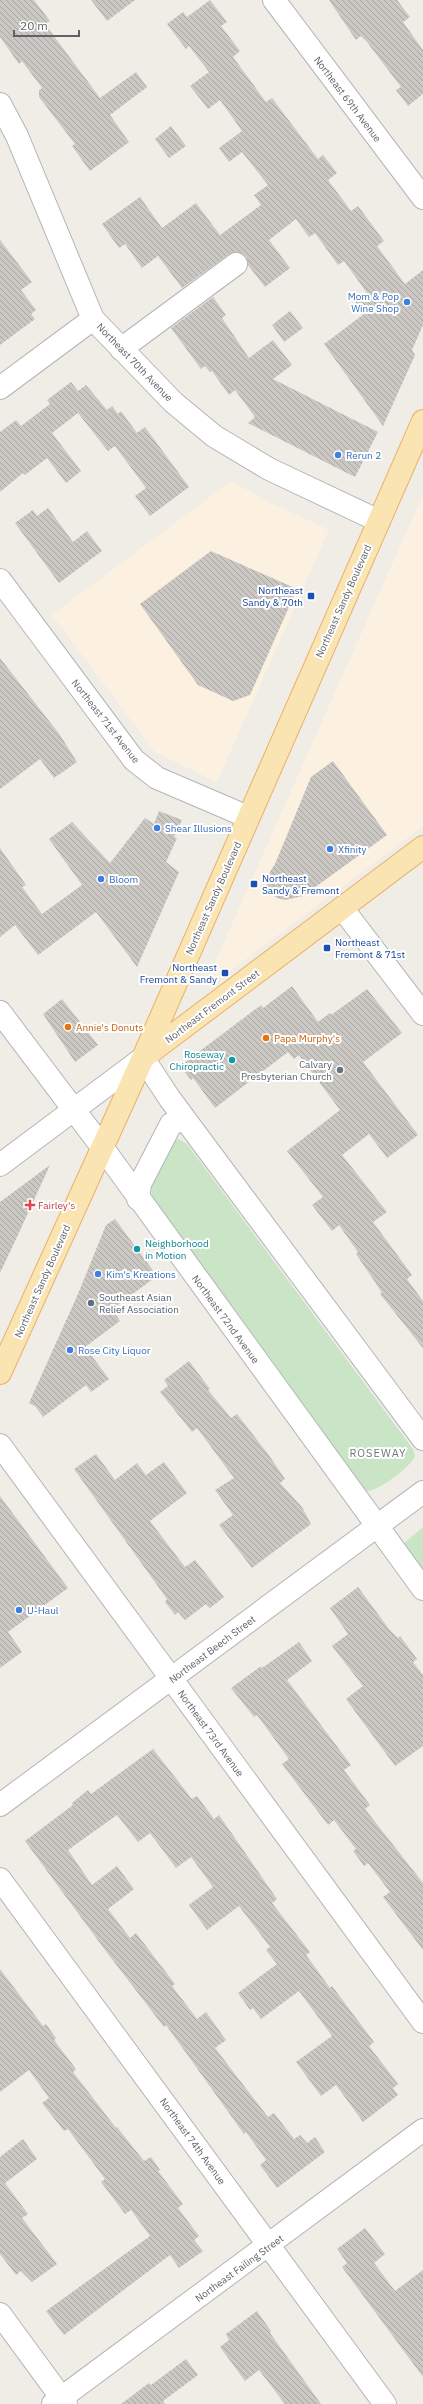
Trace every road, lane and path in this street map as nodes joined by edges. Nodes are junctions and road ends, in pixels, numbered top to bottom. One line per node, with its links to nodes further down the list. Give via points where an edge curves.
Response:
1 (274, 0): 3 (street, Northeast 69th Avenue)
2 (0, 104): 5 (street, Northeast 70th Avenue, via 17,136)
3 (423, 198)
4 (236, 264): 6 (street)
5 (93, 319): 6 (street, Northeast 70th Avenue); 7 (street)
6 (121, 349): 9 (street, Northeast 70th Avenue, via 174,402 227,444 269,469)
7 (0, 388)
8 (423, 421): 9 (main road, Northeast Sandy Boulevard)
9 (379, 521): 11 (main road, Northeast Sandy Boulevard)
10 (0, 580): 11 (street, Northeast 71st Avenue, via 134,760 157,778)
11 (248, 817): 16 (main road, Northeast Sandy Boulevard)
12 (423, 847): 13 (main road, Northeast Fremont Street)
13 (342, 908): 15 (street); 16 (main road, Northeast Fremont Street)
14 (0, 1012): 17 (street, Northeast 72nd Avenue)
15 (423, 1014)
16 (143, 1058): 17 (street, Northeast Fremont Street); 18 (street); 19 (main road, Northeast Sandy Boulevard)
17 (72, 1111): 19 (street, Northeast 72nd Avenue); 20 (street, Northeast Fremont Street)
18 (184, 1118): 21 (street, via 171,1124 140,1184); 23 (street)
19 (102, 1147): 21 (street, Northeast 72nd Avenue); 22 (main road, Northeast Sandy Boulevard)
20 (0, 1165)
21 (138, 1199): 26 (street, Northeast 72nd Avenue)
22 (0, 1373)
23 (423, 1439)
24 (0, 1445): 28 (street, Northeast 73rd Avenue)
25 (423, 1492): 26 (street, Northeast Beech Street)
26 (378, 1526): 27 (street, Northeast 72nd Avenue); 28 (street, Northeast Beech Street)
27 (423, 1588)
28 (172, 1679): 29 (street, Northeast Beech Street); 31 (street, Northeast 73rd Avenue)
29 (0, 1805)
30 (0, 1879): 33 (street, Northeast 74th Avenue)
31 (423, 2022)
32 (423, 2130): 33 (street, Northeast Failing Street)
33 (269, 2245): 35 (street, Northeast Failing Street); 36 (street, Northeast 74th Avenue)
34 (0, 2314): 35 (street)
35 (60, 2402)
36 (384, 2404)

